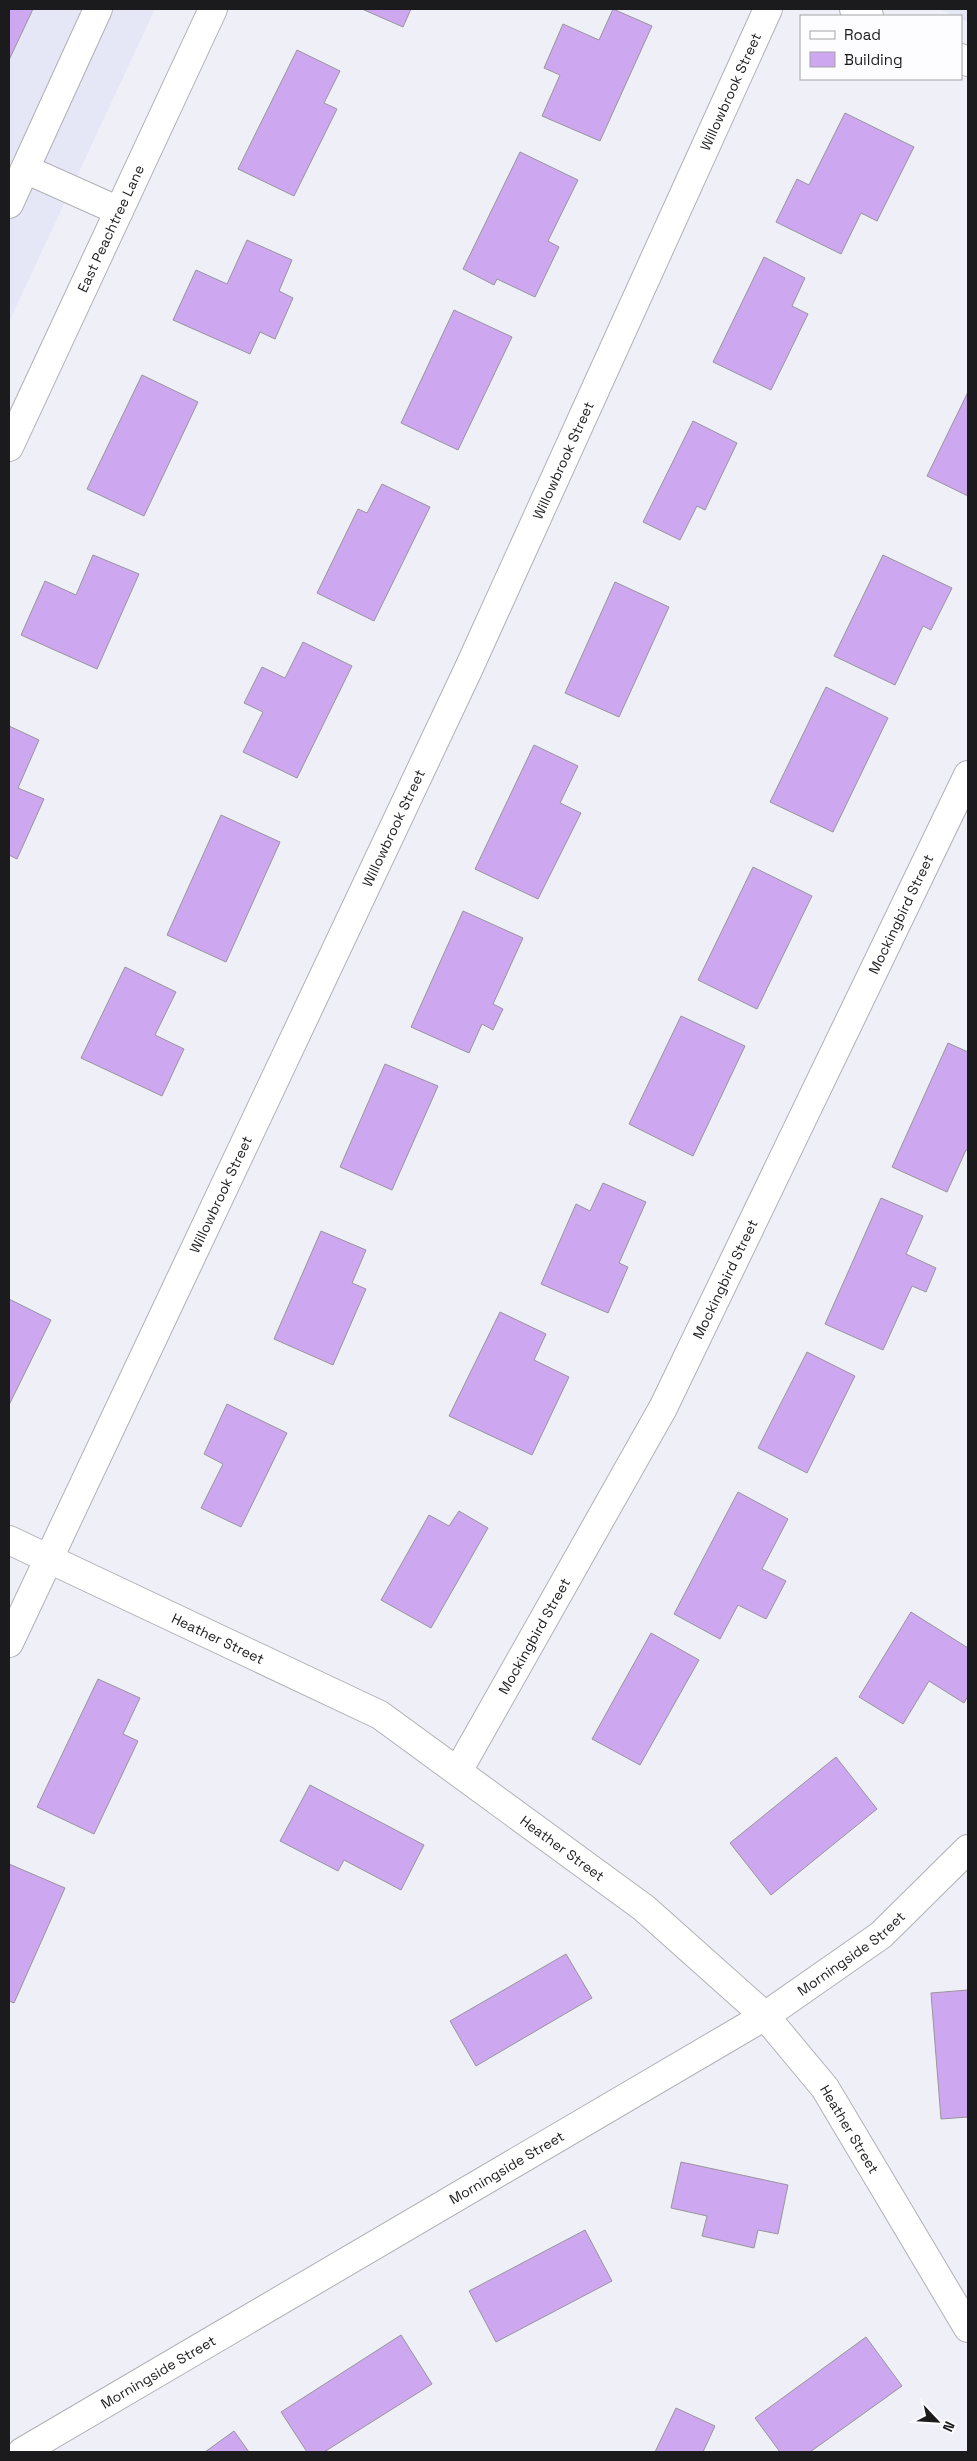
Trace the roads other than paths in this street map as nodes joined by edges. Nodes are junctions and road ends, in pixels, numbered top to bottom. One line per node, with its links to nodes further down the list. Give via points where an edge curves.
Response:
1 (98, 9): 6 (street)
2 (213, 9): 8 (street, East Peachtree Lane)
3 (768, 9): 12 (street, Willowbrook Street, via 468,670)
4 (854, 9): 5 (street)
5 (868, 15)
6 (24, 169): 7 (street); 8 (street)
7 (9, 204)
8 (119, 210): 9 (street, East Peachtree Lane)
9 (9, 447)
10 (968, 775): 14 (street, Mockingbird Street, via 663,1408)
11 (9, 1540): 12 (street, Heather Street)
12 (49, 1559): 13 (street, Willowbrook Street); 14 (street, Heather Street, via 380,1715)
13 (9, 1643)
14 (458, 1771): 16 (street, Heather Street, via 644,1908)
15 (968, 1849): 16 (street, Morningside Street, via 882,1936)
16 (765, 2016): 17 (street, Heather Street, via 825,2088); 18 (street, Morningside Street)
17 (968, 2328)
18 (22, 2452)

